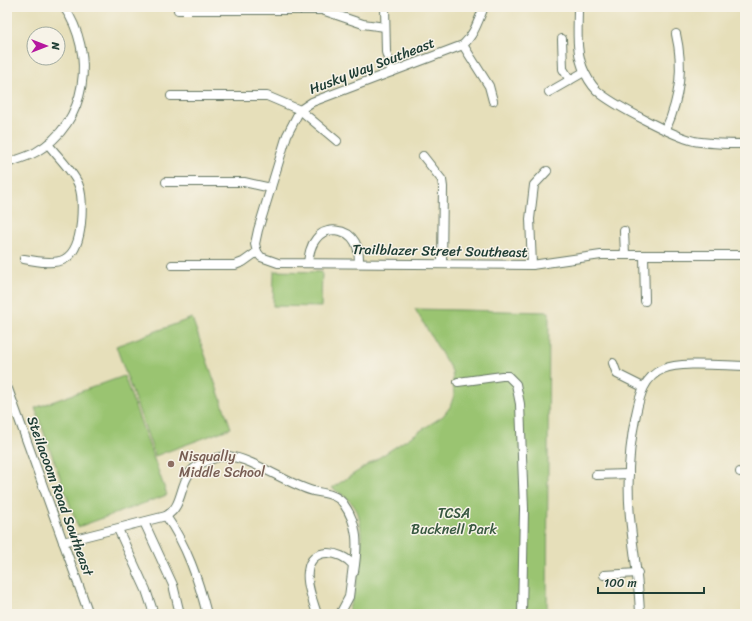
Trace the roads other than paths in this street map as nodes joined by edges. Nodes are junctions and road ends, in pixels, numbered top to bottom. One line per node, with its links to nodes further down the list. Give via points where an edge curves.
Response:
1 (64, 7): 19 (street, via 80,38 84,66 83,81 77,103 67,122)
2 (385, 7): 6 (street)
3 (484, 7): 9 (street, via 475,30)
4 (578, 7): 11 (street, via 579,53)
5 (178, 10): 6 (street, via 322,10 363,24)
6 (385, 27): 10 (street, via 386,52)
7 (676, 34): 17 (street, via 681,56 681,78 675,107)
8 (562, 39): 12 (street, via 563,69)
9 (463, 45): 10 (street, Husky Way Southeast); 15 (street, via 489,86)
10 (392, 72): 16 (street, Husky Way Southeast, via 312,102)
11 (584, 72): 12 (street); 17 (street, via 595,89 607,99)
12 (570, 80): 13 (street)
13 (550, 92)
14 (171, 96): 16 (street, via 267,96)
15 (493, 101)
16 (300, 110): 18 (street); 25 (street, Husky Way Southeast, via 287,135)
17 (666, 129): 20 (street, via 679,136 704,143)
18 (337, 141)
19 (48, 144): 22 (street, via 36,152); 31 (street, via 77,181 80,193 78,246 66,259 46,263)
20 (745, 144)
21 (423, 156): 34 (street, via 442,180)
22 (7, 163)
23 (547, 171): 36 (street, via 534,185 530,220)
24 (166, 182): 25 (street, via 244,182)
25 (271, 188): 27 (street, Husky Way Southeast, via 258,230 255,244)
26 (624, 231): 28 (street)
27 (257, 252): 32 (street, Trailblazer Street Southeast, via 269,261); 35 (street, via 235,265)
28 (625, 255): 29 (street, Trailblazer Street Southeast); 36 (street, Trailblazer Street Southeast, via 582,256)
29 (644, 255): 30 (street, Trailblazer Street Southeast); 37 (street)
30 (745, 255)
31 (24, 258)
32 (308, 263): 33 (street, Trailblazer Street Southeast); 33 (street, via 311,248 316,240 320,235 334,230 344,232 355,241 359,251)
33 (359, 263): 34 (street, Trailblazer Street Southeast)
34 (442, 264): 36 (street, Trailblazer Street Southeast)
35 (172, 265)
36 (532, 265)
37 (645, 301)
38 (613, 363): 42 (street, via 618,374)
39 (745, 366): 42 (street, via 671,366 658,372)
40 (458, 382): 58 (street, via 508,376 516,384 524,509)
41 (7, 386): 48 (street, Steilacoom Road Southeast)
42 (643, 387): 43 (street, via 635,423)
43 (629, 474): 44 (street); 50 (street, via 630,516)
44 (596, 476)
45 (166, 516): 46 (street); 49 (street, via 176,507 186,476 193,468 218,457 234,458 303,488 334,496 342,501 353,520 358,537); 55 (street, via 183,543)
46 (144, 522): 47 (street); 54 (street, via 173,585)
47 (118, 529): 48 (street); 53 (street)
48 (63, 542): 52 (street, Steilacoom Road Southeast)
49 (354, 572): 56 (street, via 353,565 348,559 337,554 328,552 313,559 308,573); 57 (street, via 349,597)
50 (638, 573): 51 (street); 59 (street)
51 (604, 575)
52 (89, 614)
53 (154, 614)
54 (180, 614)
55 (207, 614)
56 (317, 614)
57 (340, 614)
58 (522, 614)
59 (640, 614)

